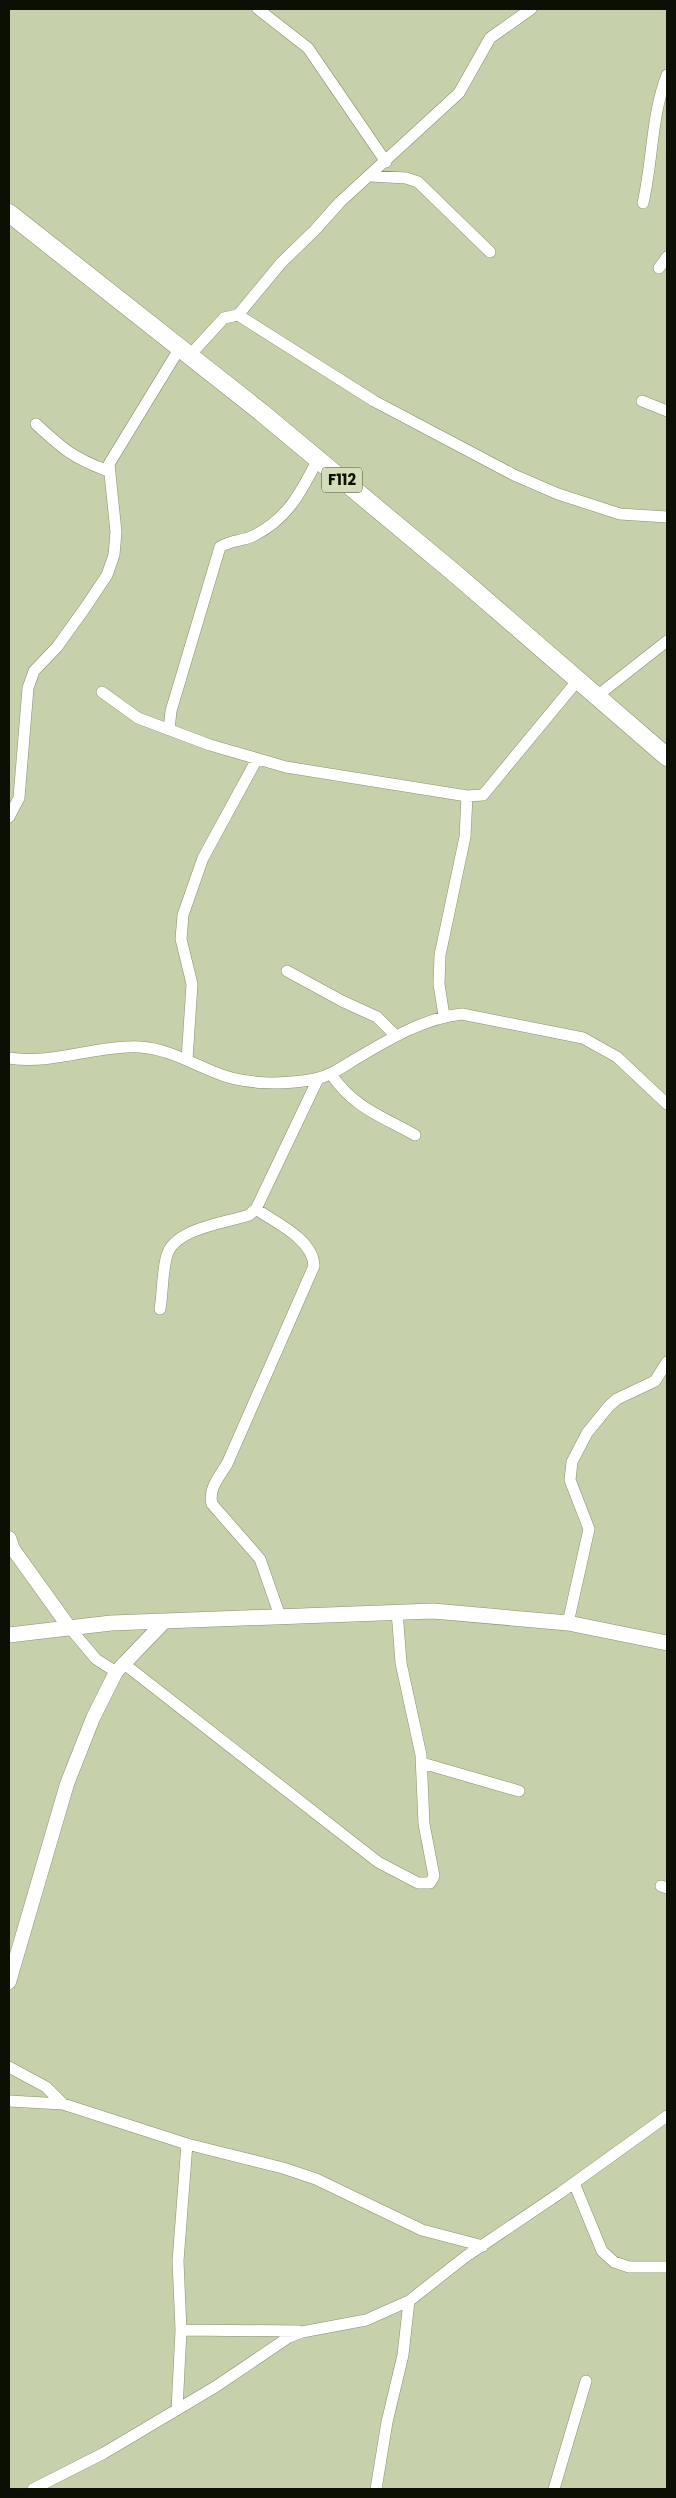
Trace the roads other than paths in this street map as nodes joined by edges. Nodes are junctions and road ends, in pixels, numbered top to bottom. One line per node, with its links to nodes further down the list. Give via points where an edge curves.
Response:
1 (258, 9): 4 (street, via 308,48)
2 (531, 9): 4 (street, via 490,38 459,93)
3 (667, 75): 6 (street, via 659,96)
4 (386, 162): 5 (street)
5 (371, 176): 8 (street, via 418,182); 11 (street, via 340,202 281,263)
6 (643, 203)
7 (9, 214): 12 (main road, F112)
8 (490, 252)
9 (667, 257): 10 (street)
10 (659, 268)
11 (238, 315): 12 (street, via 224,318); 18 (street, via 374,401 514,475 558,494 620,514)
12 (186, 350): 16 (main road, F112); 17 (street, via 132,424)
13 (642, 401): 14 (street)
14 (667, 411)
15 (36, 424): 17 (street, via 79,460)
16 (318, 460): 20 (main road, F112); 23 (street, via 287,513 254,536 220,547 171,711)
17 (108, 471): 27 (street, via 116,532 114,555 107,575 86,608 34,671 28,688 18,798)
18 (667, 517)
19 (667, 641): 22 (street)
20 (578, 680): 22 (main road, F112); 26 (street, via 483,795)
21 (102, 692): 23 (street, via 138,718)
22 (597, 696): 24 (main road, F112)
23 (169, 730): 25 (street)
24 (667, 757)
25 (257, 759): 26 (street, via 286,767); 32 (street, via 203,858 183,915 181,939 192,984)
26 (467, 796): 29 (street, via 465,837 440,955 439,984)
27 (9, 817)
28 (287, 971): 30 (street, via 377,1017)
29 (444, 1016): 30 (street); 35 (street, via 480,1016 583,1038 617,1057)
30 (396, 1036): 33 (street)
31 (9, 1058): 32 (street, via 26,1061 57,1059 109,1048 140,1047 163,1050)
32 (187, 1060): 34 (street, via 216,1074 252,1082)
33 (331, 1074): 34 (street); 36 (street, via 354,1102)
34 (318, 1079): 37 (street)
35 (667, 1104)
36 (415, 1135)
37 (256, 1209): 38 (street, via 249,1216 180,1237 167,1254); 42 (street, via 300,1239 314,1257 314,1266 210,1496 212,1504 260,1559)
38 (160, 1309)
39 (667, 1362): 44 (street, via 655,1381 609,1406 587,1433 572,1462 570,1480 588,1528)
40 (9, 1538): 45 (street)
41 (397, 1611): 42 (main road); 44 (main road, via 433,1611); 49 (street, via 401,1663)
42 (280, 1616): 43 (main road)
43 (164, 1621): 45 (main road); 48 (street)
44 (568, 1623): 47 (main road)
45 (70, 1627): 46 (main road); 48 (street, via 96,1659)
46 (9, 1635)
47 (667, 1644)
48 (119, 1668): 49 (street, via 378,1862 418,1883 430,1883 434,1876 424,1824); 51 (street, via 93,1718 67,1784)
49 (422, 1763): 50 (street)
50 (519, 1791)
51 (9, 1982)
52 (9, 2067): 54 (street, via 46,2087)
53 (9, 2101): 54 (street)
54 (63, 2104): 56 (street)
55 (667, 2116): 57 (street)
56 (187, 2144): 58 (street, via 316,2178 422,2230); 61 (street, via 178,2260)
57 (574, 2183): 58 (street); 59 (street, via 602,2251 614,2262 628,2267)
58 (483, 2246): 60 (street)
59 (667, 2267)
60 (409, 2301): 62 (street, via 366,2320); 66 (street, via 403,2354)
61 (181, 2330): 62 (street); 64 (street)
62 (302, 2332): 64 (street)
63 (586, 2381): 67 (street)
64 (177, 2410): 65 (street, via 104,2453)
65 (32, 2489)
66 (376, 2489)
67 (554, 2489)

